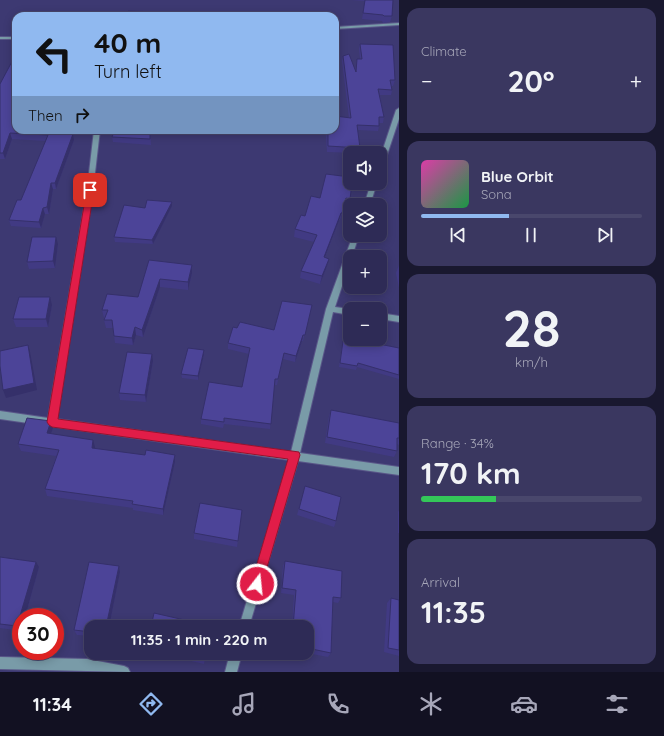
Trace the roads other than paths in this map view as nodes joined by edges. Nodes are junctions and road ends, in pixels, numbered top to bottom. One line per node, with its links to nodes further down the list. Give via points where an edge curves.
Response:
1 (399, 24): 2 (street)
2 (339, 28)
3 (0, 38): 4 (street)
4 (12, 38)
5 (399, 110): 7 (street)
6 (97, 134): 14 (street, via 90,190)
7 (387, 146)
8 (354, 242): 9 (street)
9 (330, 309): 10 (street); 15 (street)
10 (343, 311)
11 (387, 317): 12 (street)
12 (399, 319)
13 (0, 415): 14 (street)
14 (52, 422): 15 (street)
15 (295, 455): 16 (street); 17 (street)
16 (399, 471)
17 (246, 620)
18 (234, 660): 21 (street)
19 (0, 663): 20 (street, via 87,665)
20 (124, 672)
21 (231, 672)

